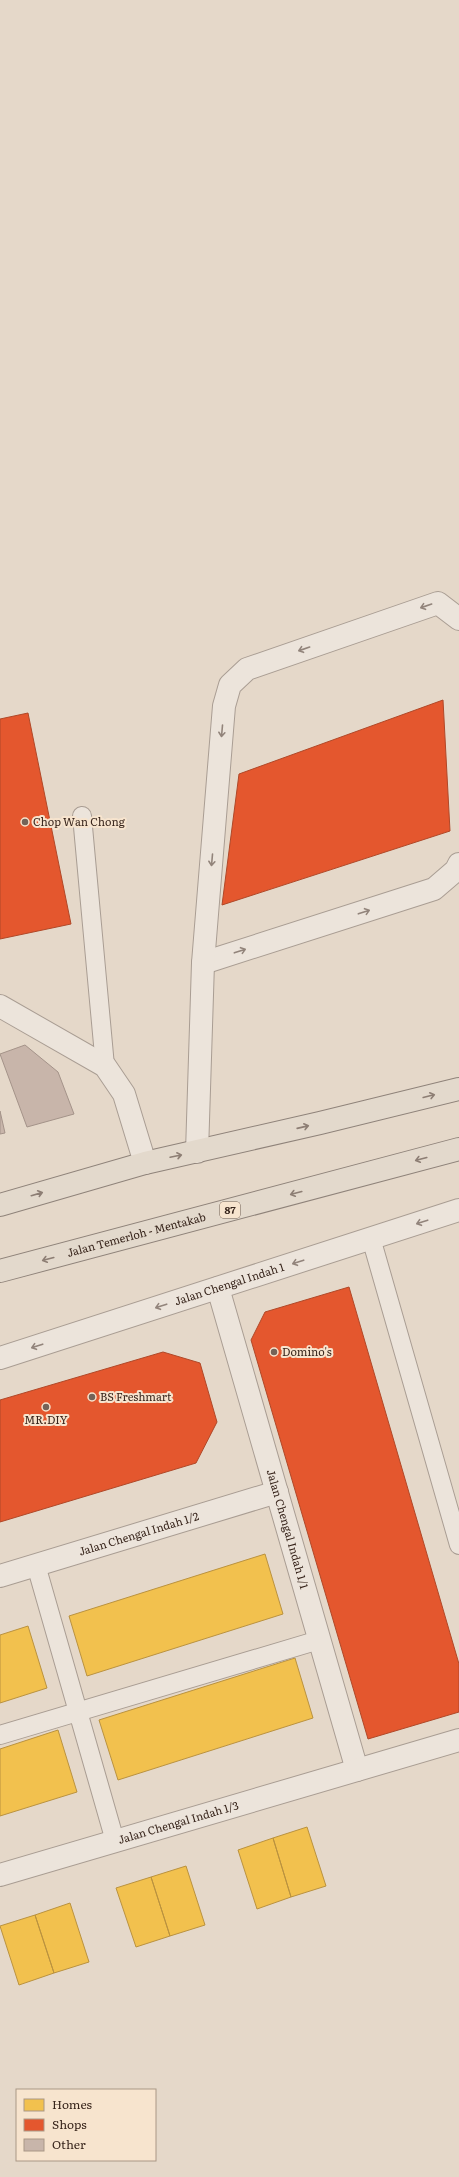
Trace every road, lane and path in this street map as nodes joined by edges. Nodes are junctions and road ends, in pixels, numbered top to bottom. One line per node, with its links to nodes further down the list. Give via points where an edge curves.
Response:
1 (459, 620): 4 (street, one-way to 4, via 438,603 247,669 230,685 224,706)
2 (82, 816): 6 (lane)
3 (459, 864): 4 (street, one-way to 3, via 434,889 456,870)
4 (203, 963): 9 (street)
5 (0, 1006): 6 (street)
6 (105, 1066): 10 (street, via 124,1094)
7 (459, 1089): 9 (main road, one-way to 7)
8 (459, 1149): 14 (main road, Jalan Temerloh - Mentakab / 87, one-way to 14)
9 (197, 1152): 10 (main road, one-way to 9)
10 (145, 1163): 11 (main road, one-way to 10)
11 (0, 1205)
12 (459, 1210): 13 (street, Jalan Chengal Indah 1, one-way to 13)
13 (371, 1238): 15 (street, Jalan Chengal Indah 1, one-way to 15); 18 (lane)
14 (0, 1271)
15 (218, 1288): 16 (street, Jalan Chengal Indah 1, one-way to 16); 17 (street, Jalan Chengal Indah 1/1)
16 (0, 1358)
17 (277, 1492): 19 (street, Jalan Chengal Indah 1/2); 21 (street, Jalan Chengal Indah 1/1)
18 (459, 1545)
19 (36, 1565): 20 (street, Jalan Chengal Indah 1/2); 22 (lane)
20 (0, 1576)
21 (320, 1640): 22 (lane); 25 (street, Jalan Chengal Indah 1/1)
22 (78, 1712): 23 (lane); 26 (lane)
23 (0, 1735)
24 (459, 1740): 25 (street, Jalan Chengal Indah 1/3)
25 (357, 1770): 26 (street, Jalan Chengal Indah 1/3)
26 (116, 1841): 27 (street, Jalan Chengal Indah 1/3)
27 (0, 1875)

